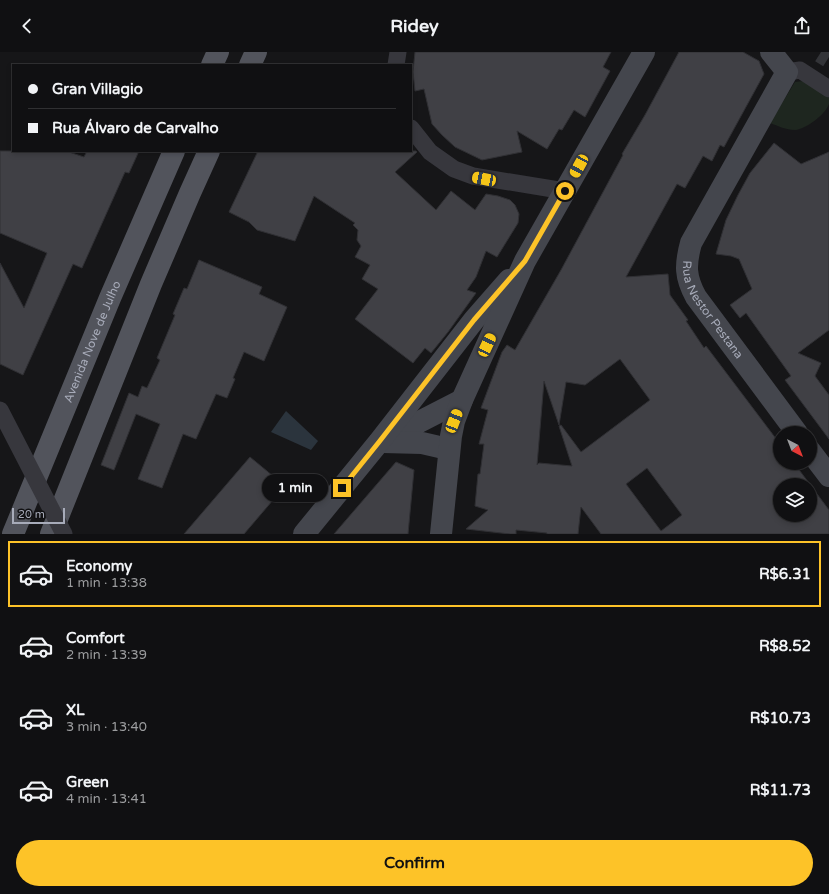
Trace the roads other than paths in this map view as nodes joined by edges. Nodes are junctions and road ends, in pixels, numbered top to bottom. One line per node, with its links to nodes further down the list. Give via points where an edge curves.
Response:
1 (218, 52): 6 (main road)
2 (256, 52): 7 (main road)
3 (398, 52): 8 (street)
4 (644, 52): 14 (street)
5 (771, 52): 9 (street)
6 (212, 64)
7 (250, 64)
8 (396, 64)
9 (787, 72): 10 (street, via 800,70); 18 (street, Rua Nestor Pestana, via 691,243 686,260 686,275 696,297)
10 (829, 89)
11 (412, 129): 14 (street, via 430,152 454,169 480,178)
12 (174, 152): 23 (main road, Avenida Nove de Julho, via 110,298)
13 (210, 152): 24 (main road, via 151,284)
14 (565, 191): 15 (street)
15 (525, 261): 16 (street); 19 (street, via 474,320)
16 (462, 400): 19 (street); 20 (street)
17 (0, 410): 25 (street, bridge)
18 (792, 426)
19 (379, 442): 20 (street, via 422,444); 26 (street)
20 (448, 449): 27 (street)
21 (817, 460): 22 (street)
22 (829, 476)
23 (13, 534)
24 (50, 534)
25 (64, 534)
26 (304, 534)
27 (440, 534)

